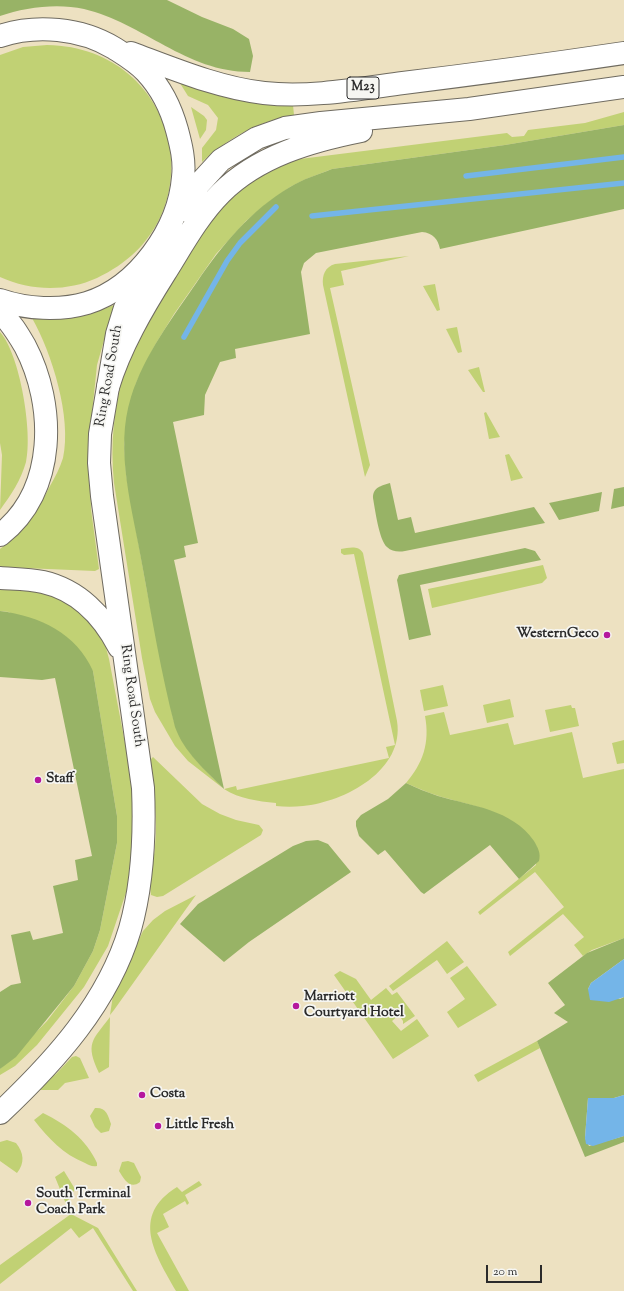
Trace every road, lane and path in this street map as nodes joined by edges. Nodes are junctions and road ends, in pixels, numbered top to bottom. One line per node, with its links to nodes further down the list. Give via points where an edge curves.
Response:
1 (0, 36): 2 (main road, via 26,30 48,30 81,35)
2 (108, 44): 3 (main road, M23, via 215,82 252,91 280,94 362,88); 6 (main road, via 149,75 164,96 174,121 184,172)
3 (624, 53)
4 (624, 87): 5 (main road, M23)
5 (469, 109): 6 (main road, M23, via 307,124 262,136 213,168 193,192); 10 (main road, M23, via 310,143 272,158 236,180 205,212 158,284 119,358)
6 (171, 226): 7 (main road)
7 (157, 247): 8 (main road, via 126,281 102,297 87,303 61,307 30,307); 10 (main road, Ring Road South, via 137,282 121,318)
8 (0, 300)
9 (0, 312): 11 (main road, via 14,328 34,363 44,402 46,434 44,461 34,493 18,517)
10 (108, 387): 13 (main road, Ring Road South, via 100,434 100,472)
11 (0, 536)
12 (0, 578): 13 (main road, via 34,580 56,585 86,603 104,622)
13 (126, 658): 14 (main road, Ring Road South, via 144,788 145,824 138,888 129,930 112,973 85,1020 45,1067)
14 (0, 1113)

